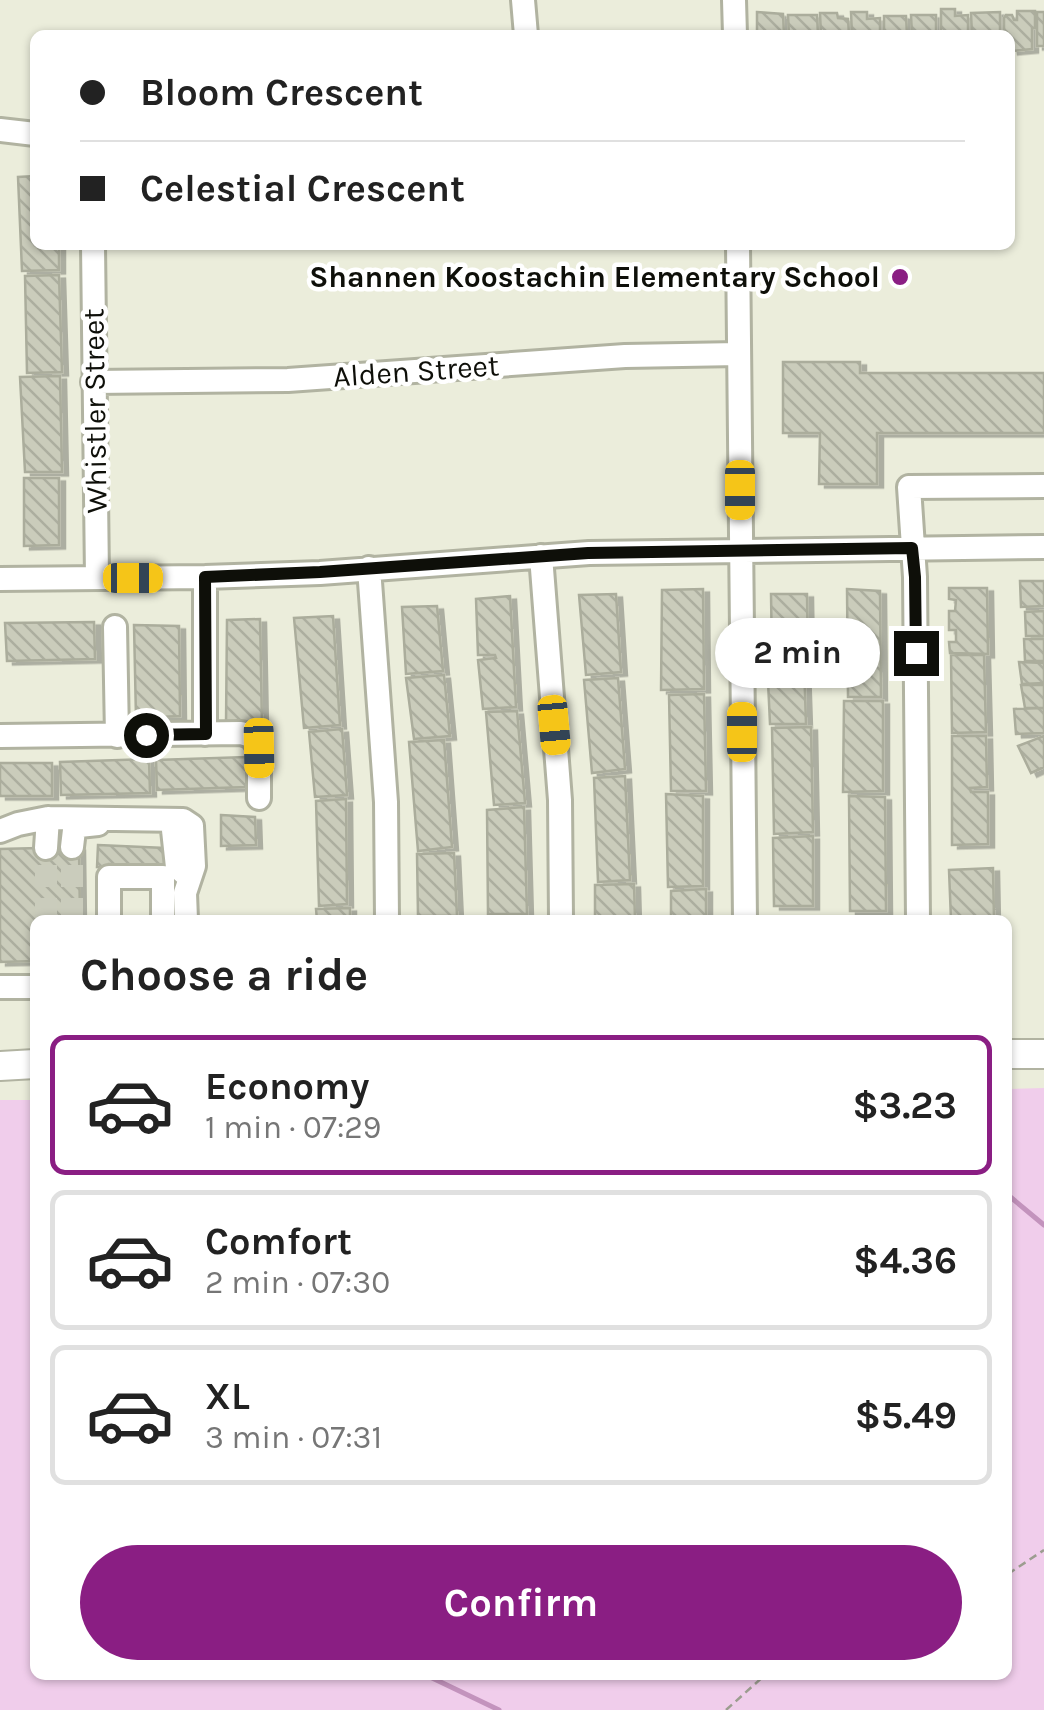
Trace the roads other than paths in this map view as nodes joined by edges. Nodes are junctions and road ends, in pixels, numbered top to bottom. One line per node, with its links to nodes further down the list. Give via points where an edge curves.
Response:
1 (523, 0): 3 (street)
2 (734, 0): 4 (street)
3 (526, 30)
4 (735, 30)
5 (0, 130): 6 (street)
6 (30, 133)
7 (93, 250): 10 (street, Whistler Street)
8 (738, 250): 9 (street)
9 (739, 354): 10 (street, Alden Street, via 288,380); 14 (street)
10 (93, 382): 18 (street, Whistler Street)
11 (1044, 486): 13 (street, via 910,487)
12 (1044, 547): 13 (street)
13 (912, 548): 14 (street); 36 (street)
14 (740, 551): 15 (street); 35 (street)
15 (542, 556): 16 (street); 34 (street, via 560,800)
16 (369, 568): 17 (street); 33 (street)
17 (205, 577): 18 (street); 21 (street)
18 (97, 578): 19 (street)
19 (0, 579)
20 (115, 626): 23 (street)
21 (206, 734): 23 (street); 24 (street, via 256,741)
22 (0, 736): 23 (street)
23 (116, 736)
24 (260, 798)
25 (48, 818): 26 (street); 28 (street); 29 (street, via 183,820 192,826 194,866)
26 (0, 831)
27 (72, 847): 29 (street, via 79,826 170,827 184,843)
28 (46, 848)
29 (185, 883): 32 (street)
30 (109, 915): 31 (street, via 109,877 163,877)
31 (163, 915)
32 (186, 915)
33 (388, 915)
34 (561, 915)
35 (744, 915)
36 (918, 915)
37 (30, 987): 38 (street)
38 (0, 988)
39 (1012, 1054): 40 (main road)
40 (1044, 1054)
41 (30, 1064): 42 (main road)
42 (0, 1066)

